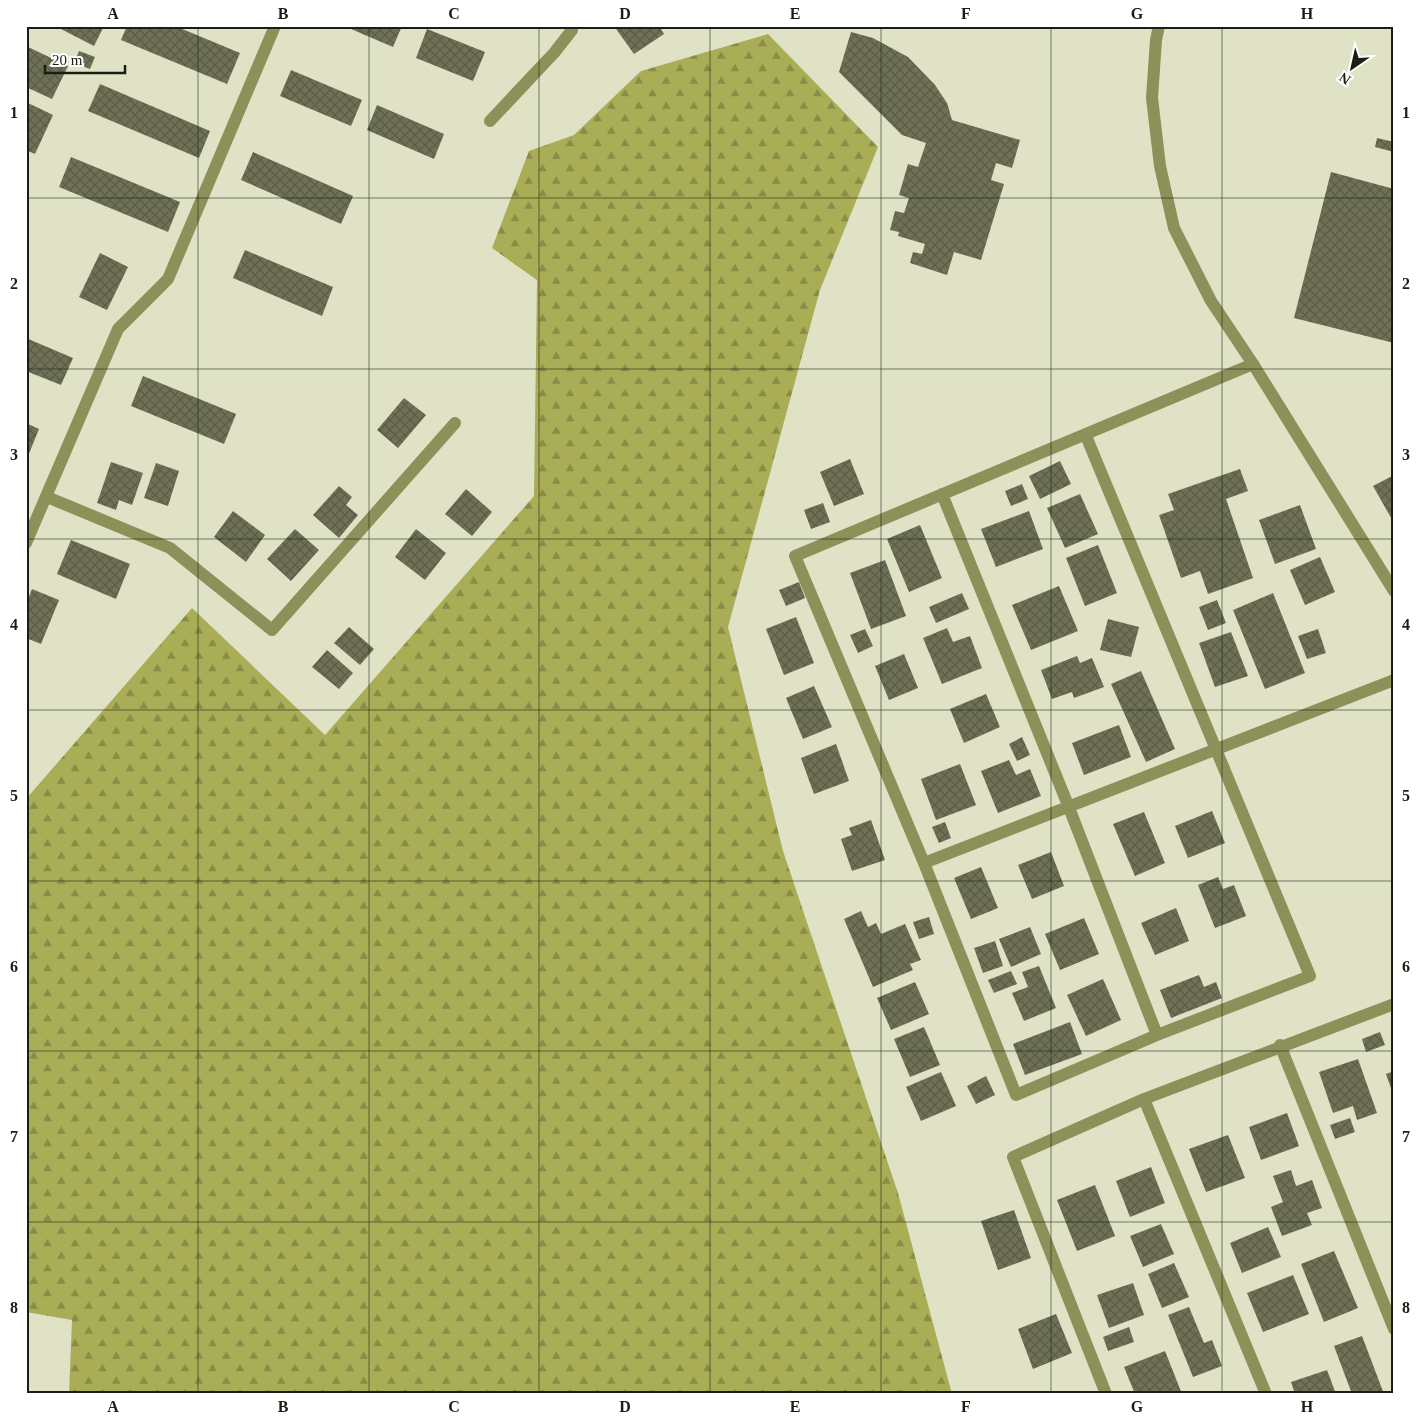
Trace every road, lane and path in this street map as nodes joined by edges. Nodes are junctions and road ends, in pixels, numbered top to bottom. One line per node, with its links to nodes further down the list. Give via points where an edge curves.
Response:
1 (275, 26): 9 (street, via 168,280 118,329)
2 (571, 26): 4 (street, via 572,30 554,53)
3 (1159, 26): 5 (street, via 1152,98 1160,166 1174,228 1211,301)
4 (490, 122)
5 (1253, 364): 7 (street); 11 (street)
6 (455, 423): 9 (street, via 272,630 170,548)
7 (1086, 436): 8 (street); 13 (street)
8 (942, 494): 14 (street); 15 (street, via 796,556)
9 (46, 497): 10 (street)
10 (26, 543)
11 (1394, 591)
12 (1394, 680): 13 (street)
13 (1214, 750): 14 (street); 17 (street, via 1310,976)
14 (1068, 805): 15 (street); 17 (street)
15 (924, 863): 17 (street, via 1016,1095)
16 (1394, 1004): 18 (street)
17 (1157, 1035)
18 (1280, 1045): 19 (street); 20 (street)
19 (1144, 1099): 21 (street, via 1013,1157); 22 (street)
20 (1394, 1329)
21 (1106, 1394)
22 (1266, 1394)

